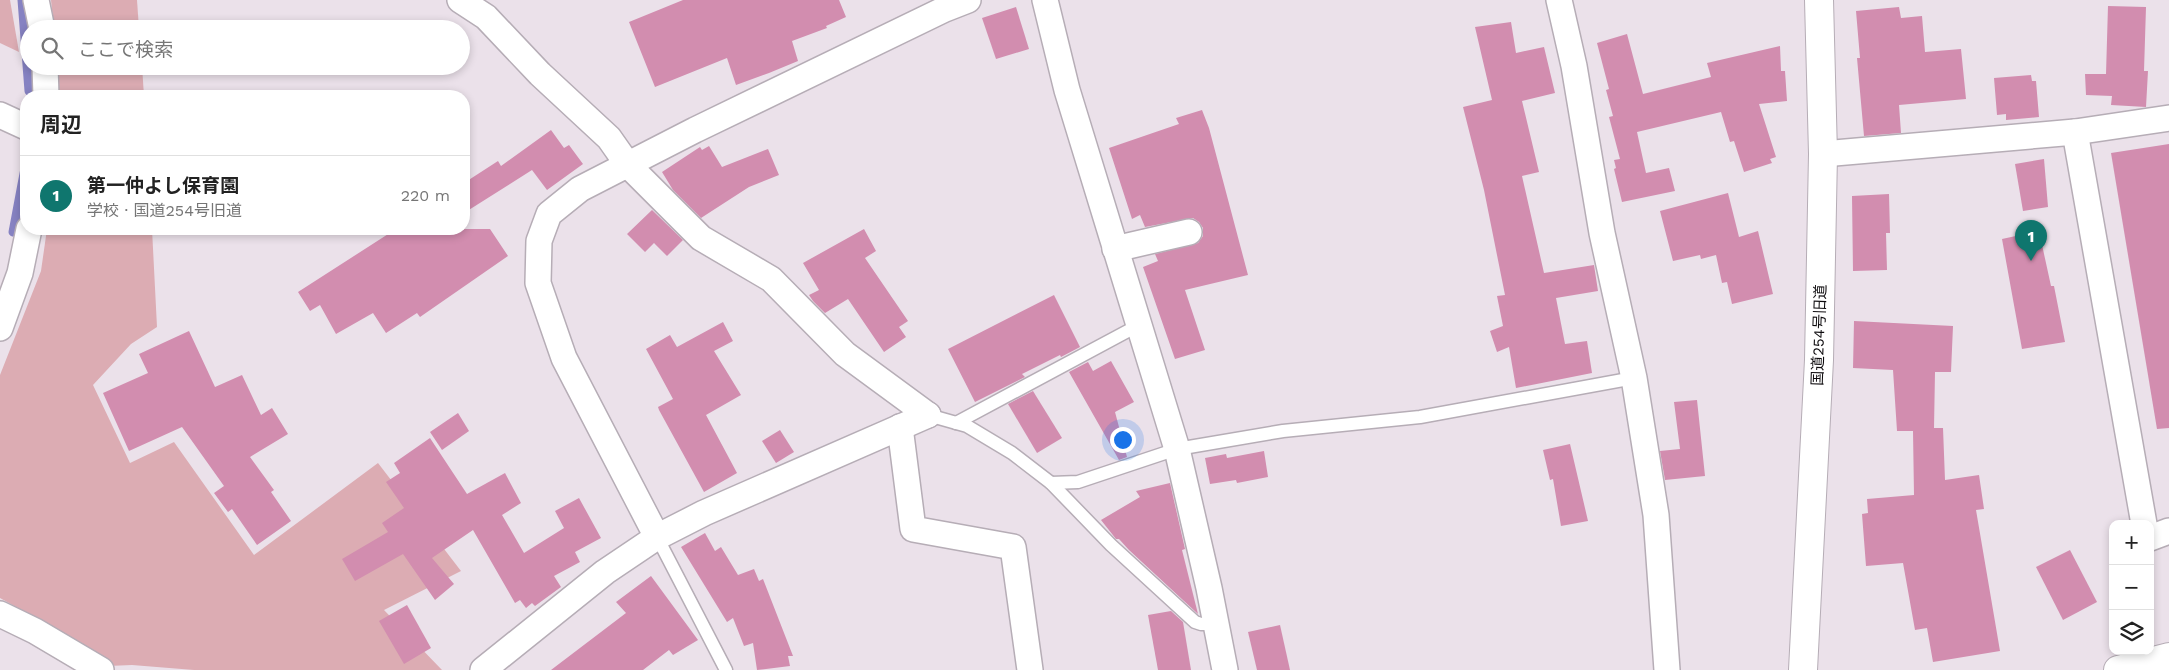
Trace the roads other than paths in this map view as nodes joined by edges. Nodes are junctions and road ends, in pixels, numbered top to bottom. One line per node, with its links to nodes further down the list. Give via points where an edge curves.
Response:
1 (36, 0): 7 (street)
2 (460, 0): 15 (street, via 486,17 540,74 609,138)
3 (968, 0): 15 (street)
4 (1045, 0): 18 (street, via 1067,90)
5 (1559, 0): 22 (street, via 1574,66 1602,233)
6 (1819, 0): 14 (main road, 国道254号旧道)
7 (40, 20)
8 (45, 75): 9 (street)
9 (46, 90)
10 (0, 115): 12 (street)
11 (2169, 118): 13 (street)
12 (20, 124)
13 (2075, 132): 14 (street); 28 (street)
14 (1823, 154): 41 (main road, 国道254号旧道, via 1820,360)
15 (628, 164): 23 (street, via 701,238 771,279 845,354); 30 (street, via 580,189 549,214 539,241 538,284 564,358)
16 (1189, 232): 18 (street)
17 (26, 235): 19 (street)
18 (1115, 249): 20 (street)
19 (10, 268): 21 (street)
20 (1139, 326): 24 (lane); 26 (street)
21 (0, 328)
22 (1634, 378): 26 (lane, via 1420,417 1283,431); 40 (street, via 1656,515)
23 (928, 415): 24 (lane); 25 (street)
24 (956, 424): 27 (lane, via 967,426 1012,453)
25 (900, 428): 30 (street, via 704,513); 38 (street, via 913,529 1013,547)
26 (1177, 449): 27 (lane, via 1078,482); 33 (street)
27 (1051, 483): 33 (lane, via 1111,545 1195,622)
28 (2143, 520)
29 (2169, 531): 31 (street)
30 (657, 537): 36 (street, via 605,572); 37 (lane)
31 (2154, 537)
32 (0, 614): 35 (street)
33 (1216, 624): 39 (street)
34 (2153, 657): 42 (main road)
35 (101, 670)
36 (483, 670)
37 (726, 670)
38 (1030, 670)
39 (1225, 670)
40 (1667, 670)
41 (1803, 670)
42 (2118, 670)

